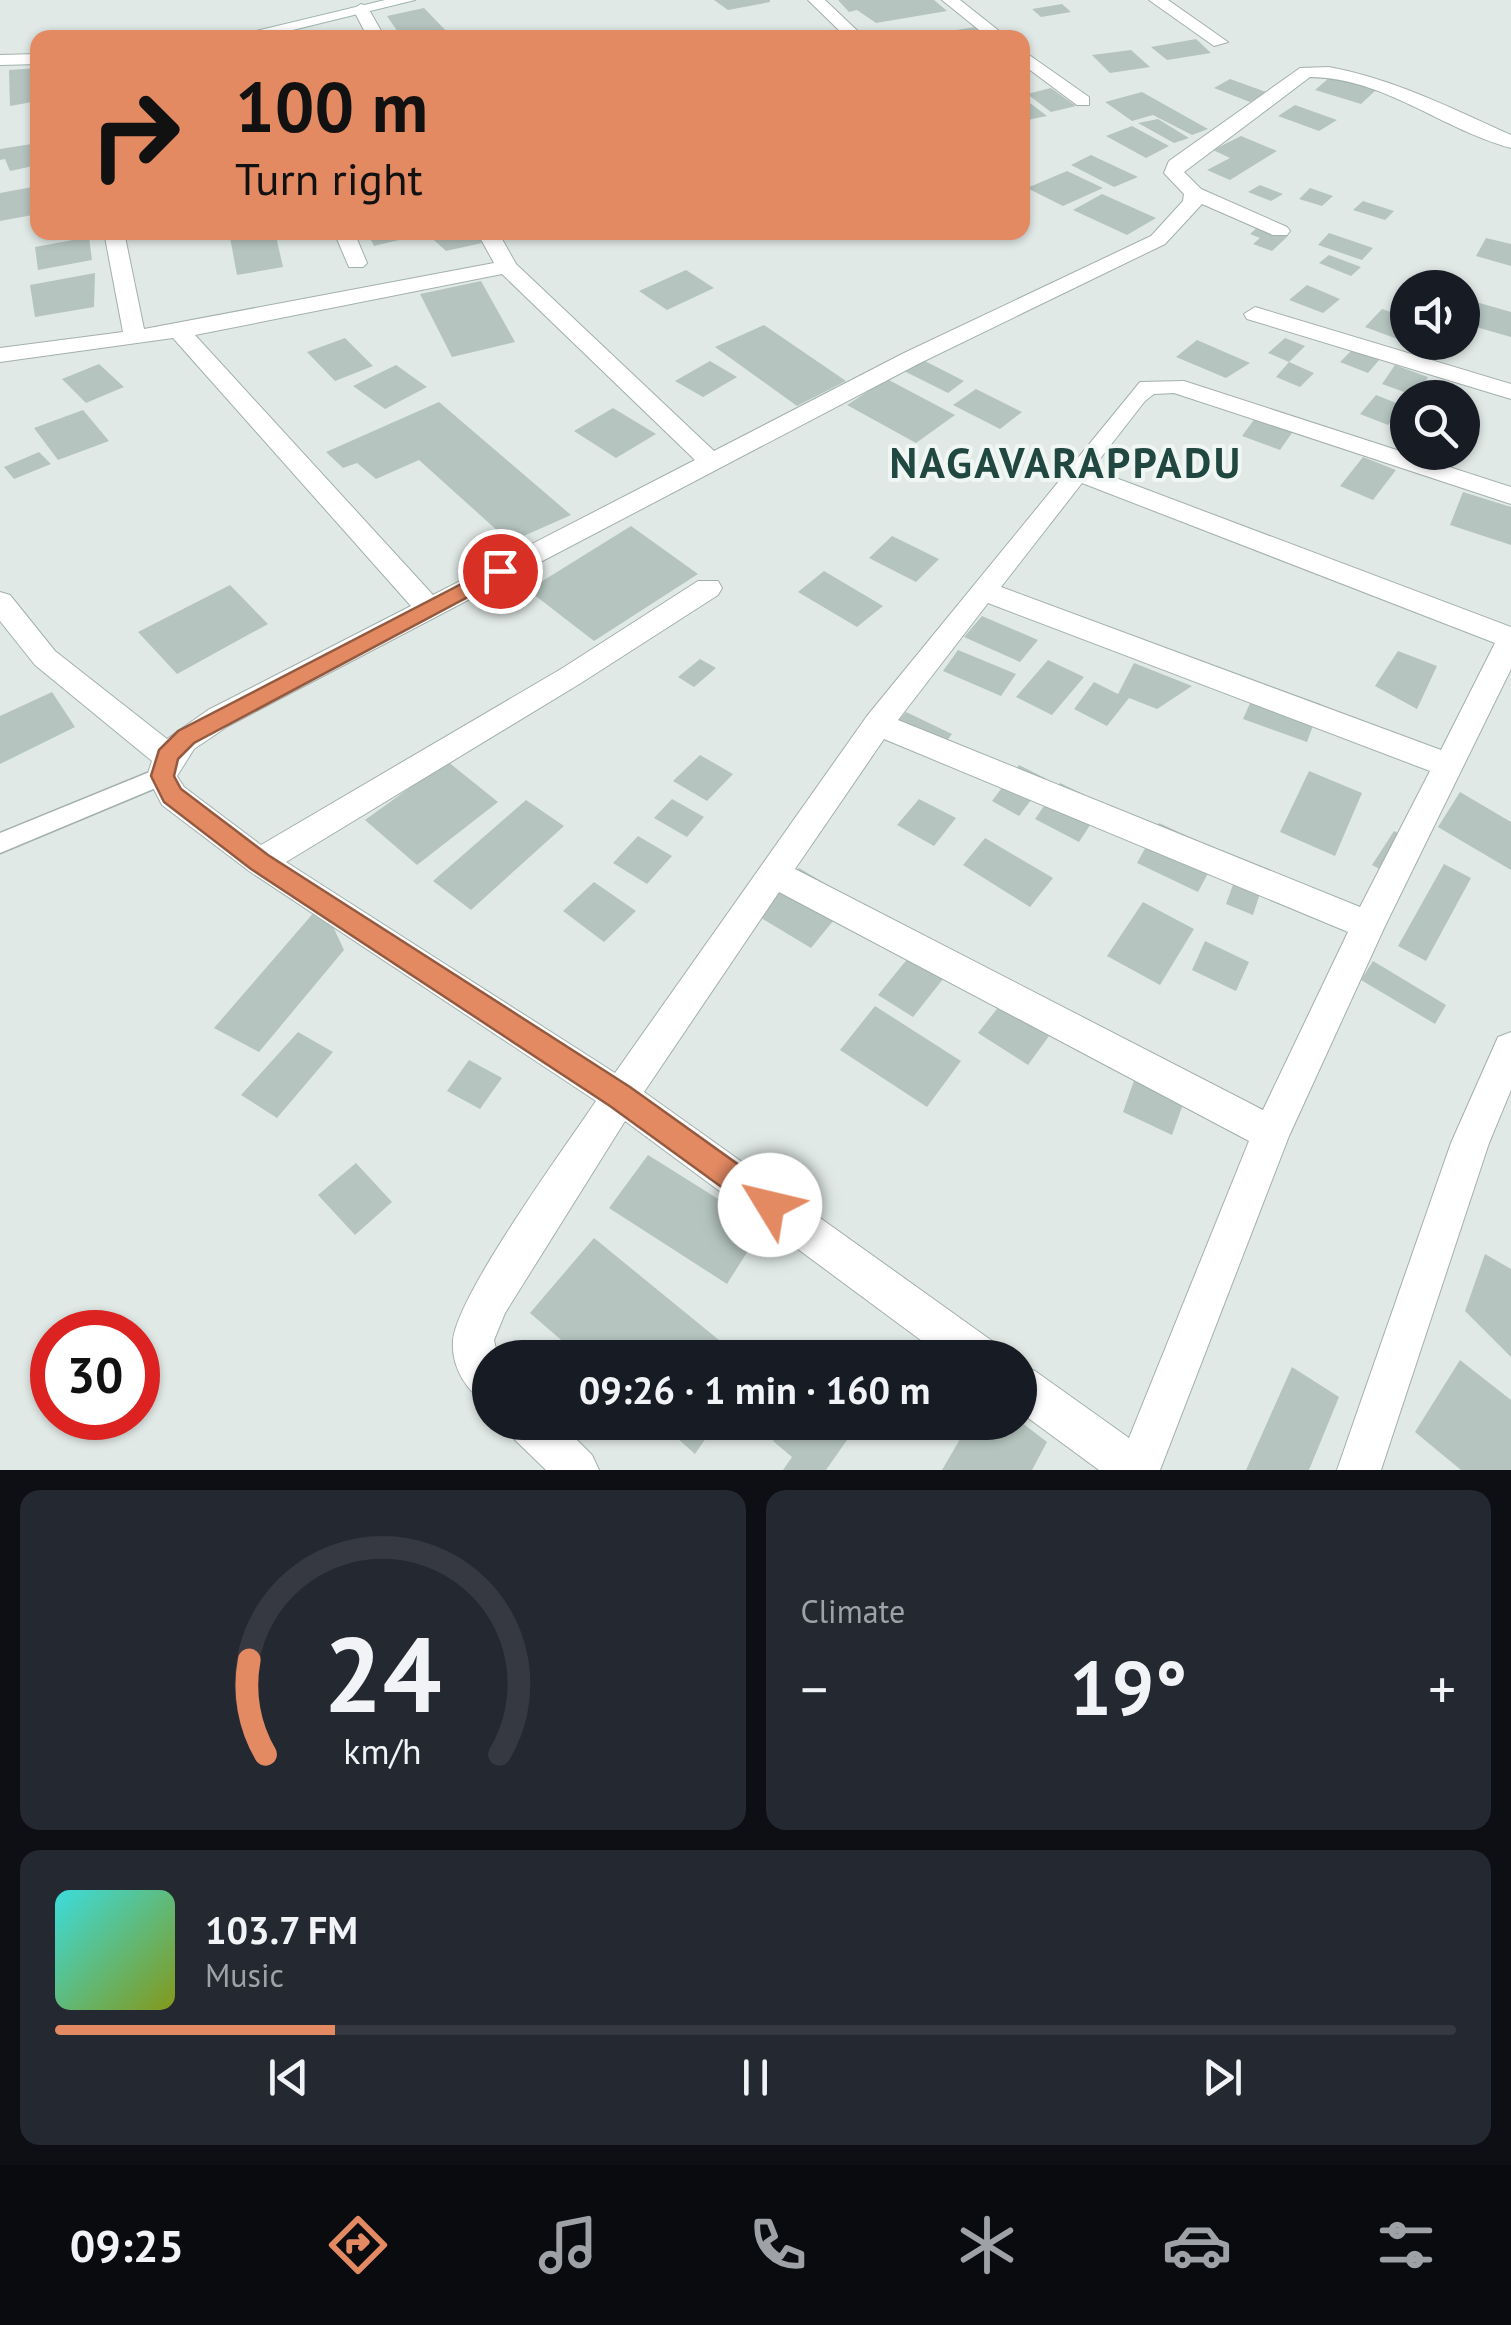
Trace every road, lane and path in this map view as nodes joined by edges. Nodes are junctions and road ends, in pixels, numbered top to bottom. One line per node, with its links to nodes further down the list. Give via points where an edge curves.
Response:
1 (407, 0): 5 (street)
2 (816, 0): 8 (street)
3 (950, 0): 9 (street)
4 (1157, 0): 10 (street)
5 (361, 9): 6 (street); 7 (street)
6 (285, 30)
7 (373, 30)
8 (848, 30)
9 (989, 30)
10 (1220, 42)
11 (30, 59): 12 (street)
12 (0, 60)
13 (1030, 61): 14 (street)
14 (1083, 101)
15 (1511, 142): 16 (street, via 1357,78 1306,72 1176,166 1174,173)
16 (1194, 193): 17 (street); 28 (street, via 1194,202 1158,240 912,358)
17 (1280, 231)
18 (116, 240): 25 (street)
19 (347, 240): 21 (street)
20 (491, 240): 22 (street)
21 (356, 264)
22 (506, 267): 24 (street); 28 (street)
23 (1255, 314): 27 (street)
24 (179, 331): 25 (street); 34 (street)
25 (135, 338): 26 (street)
26 (0, 354)
27 (1511, 392)
28 (713, 464): 34 (street)
29 (1076, 472): 30 (street, via 1137,396 1160,384); 32 (street); 35 (street)
30 (1511, 496)
31 (708, 588): 40 (street)
32 (982, 590): 36 (street); 37 (street)
33 (0, 602): 38 (street, via 46,658)
34 (428, 606): 38 (street, via 186,737)
35 (1511, 639): 37 (street)
36 (878, 724): 41 (street); 42 (street)
37 (1448, 765): 42 (street)
38 (165, 766): 39 (lane); 40 (street, via 173,796)
39 (0, 843)
40 (260, 862): 44 (street)
41 (774, 874): 44 (street); 45 (street)
42 (1368, 925): 45 (street)
43 (1511, 1048): 52 (street, via 1470,1143)
44 (620, 1096): 46 (street, via 490,1298); 47 (street)
45 (1271, 1133): 51 (street)
46 (474, 1340)
47 (955, 1340)
48 (1037, 1398): 51 (street)
49 (546, 1440): 50 (street)
50 (577, 1470)
51 (1137, 1470)
52 (1359, 1470)

